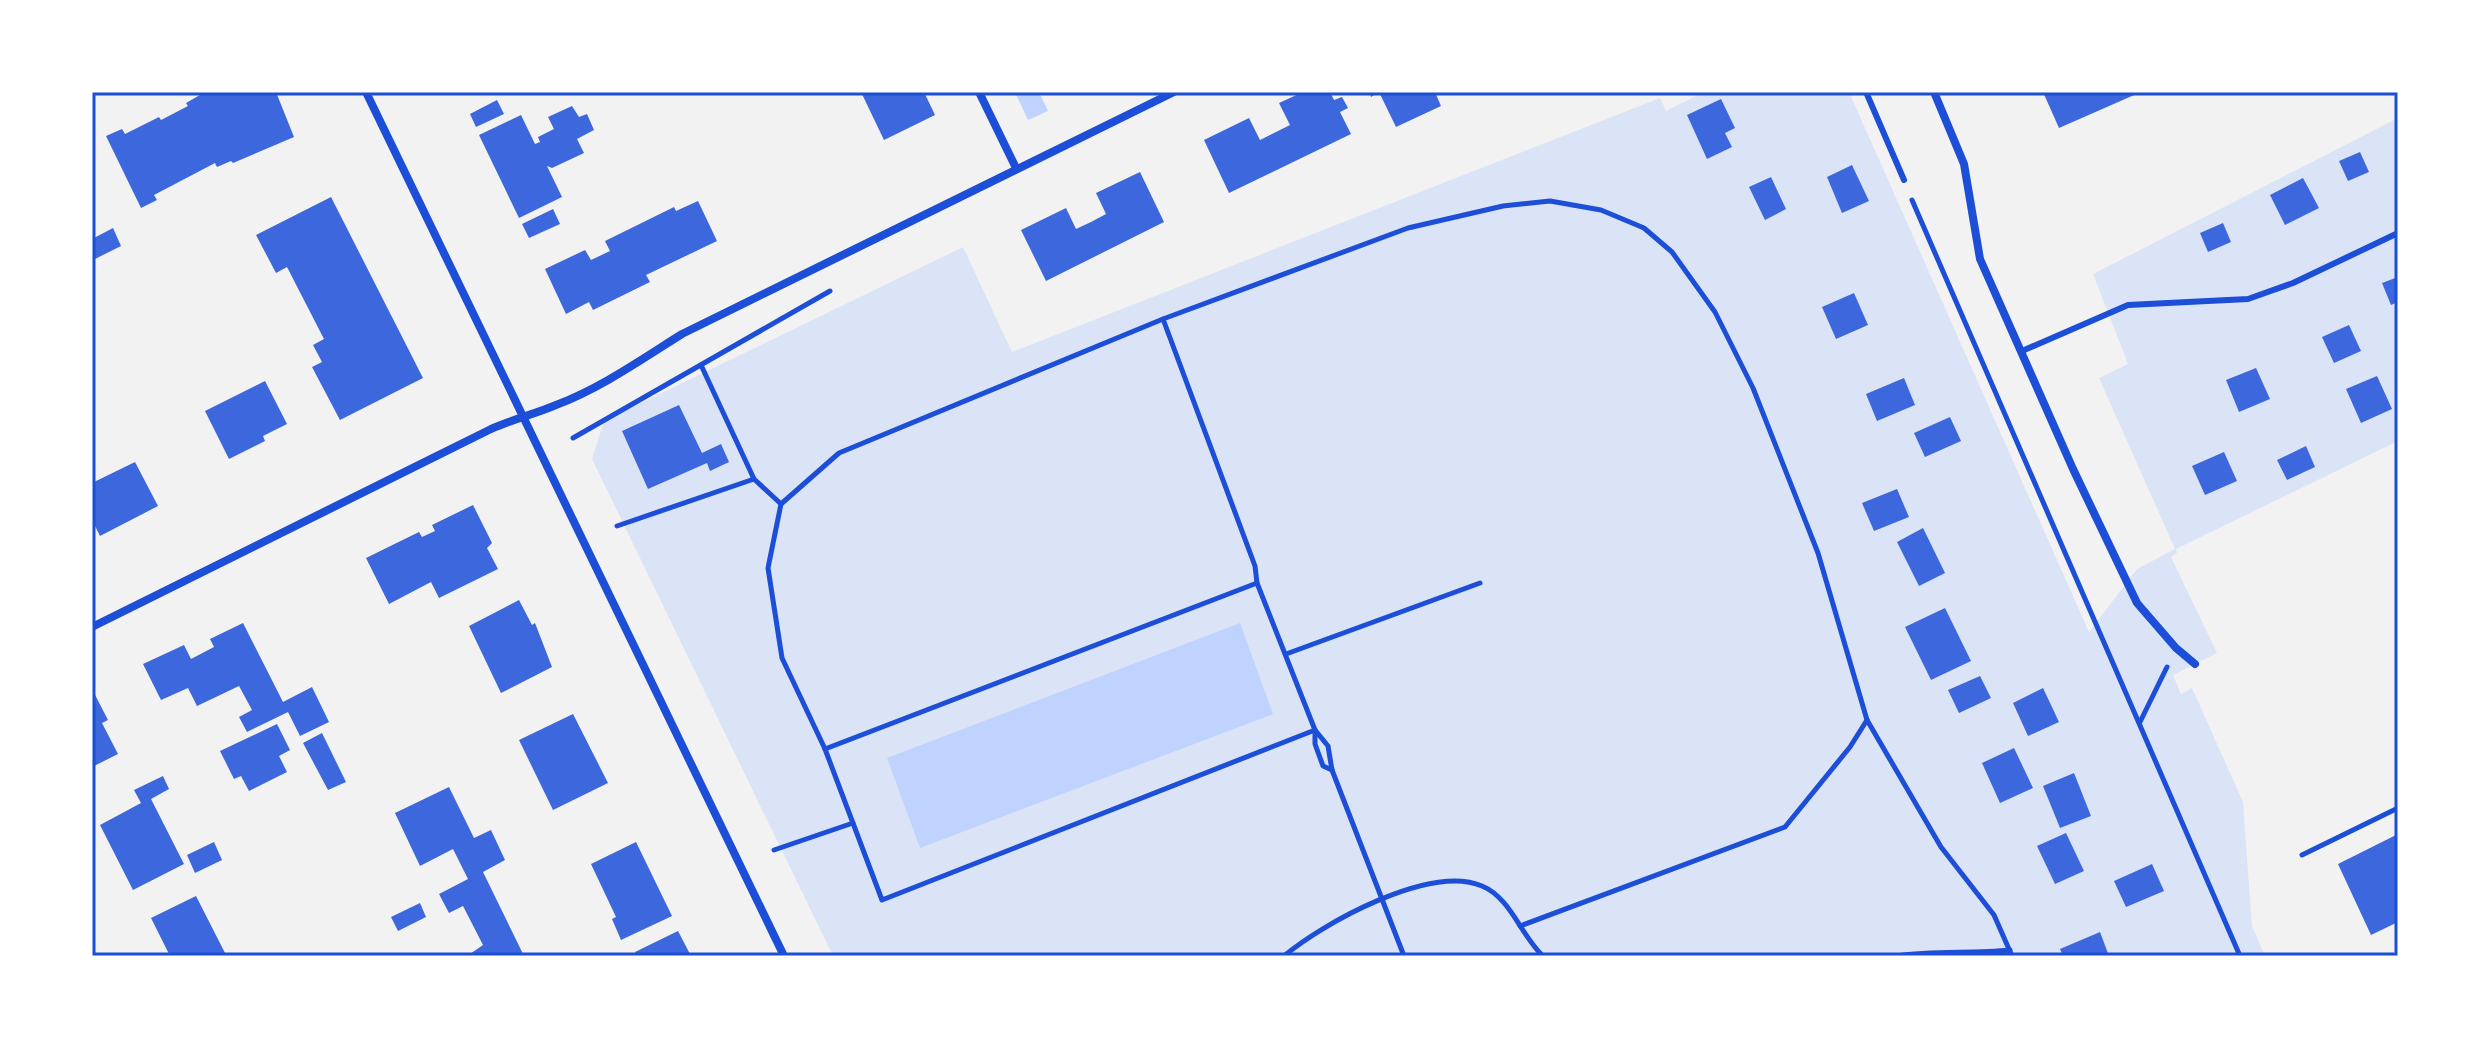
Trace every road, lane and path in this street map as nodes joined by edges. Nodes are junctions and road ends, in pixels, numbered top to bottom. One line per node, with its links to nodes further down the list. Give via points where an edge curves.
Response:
1 (366, 92): 13 (street)
2 (979, 92): 6 (street)
3 (1174, 92): 6 (street)
4 (1866, 92): 7 (lane)
5 (1934, 92): 11 (street, via 1964,164 1980,259)
6 (1016, 168): 13 (street, via 682,334 555,406)
7 (1904, 180): 25 (path)
8 (2398, 233): 11 (lane, via 2248,299 2128,305)
9 (833, 289): 12 (path)
10 (1163, 319): 16 (path, via 839,453); 18 (path); 24 (path, via 1408,228 1503,206 1550,201 1601,210 1644,228 1672,252 1715,312 1753,388 1818,553)
11 (2022, 351): 21 (street, via 2137,603)
12 (701, 365): 14 (path); 15 (path)
13 (522, 414): 20 (street); 36 (street)
14 (573, 438)
15 (754, 479): 16 (path); 17 (path)
16 (781, 504): 27 (path, via 768,568 782,658)
17 (617, 526)
18 (1257, 583): 22 (path); 27 (path)
19 (1480, 583): 22 (path)
20 (92, 627)
21 (2176, 648): 23 (street); 25 (path)
22 (1286, 654): 26 (path)
23 (2195, 664)
24 (1867, 720): 34 (path, via 1785,827); 35 (path, via 1941,847 1994,915)
25 (2139, 723): 41 (path)
26 (1315, 730): 28 (path, via 1328,746); 28 (path, via 1323,766); 30 (path, via 882,900)
27 (825, 749): 30 (path)
28 (1332, 770): 33 (path)
29 (2398, 808): 32 (path)
30 (853, 823): 31 (path)
31 (774, 850)
32 (2302, 855)
33 (1384, 897): 34 (path, via 1452,882 1482,886); 37 (path, via 1314,931); 38 (path)
34 (1520, 926): 39 (path)
35 (2011, 953): 40 (path, via 1932,950)
36 (784, 956)
37 (1284, 956)
38 (1404, 956)
39 (1543, 956)
40 (1896, 956)
41 (2240, 956)

